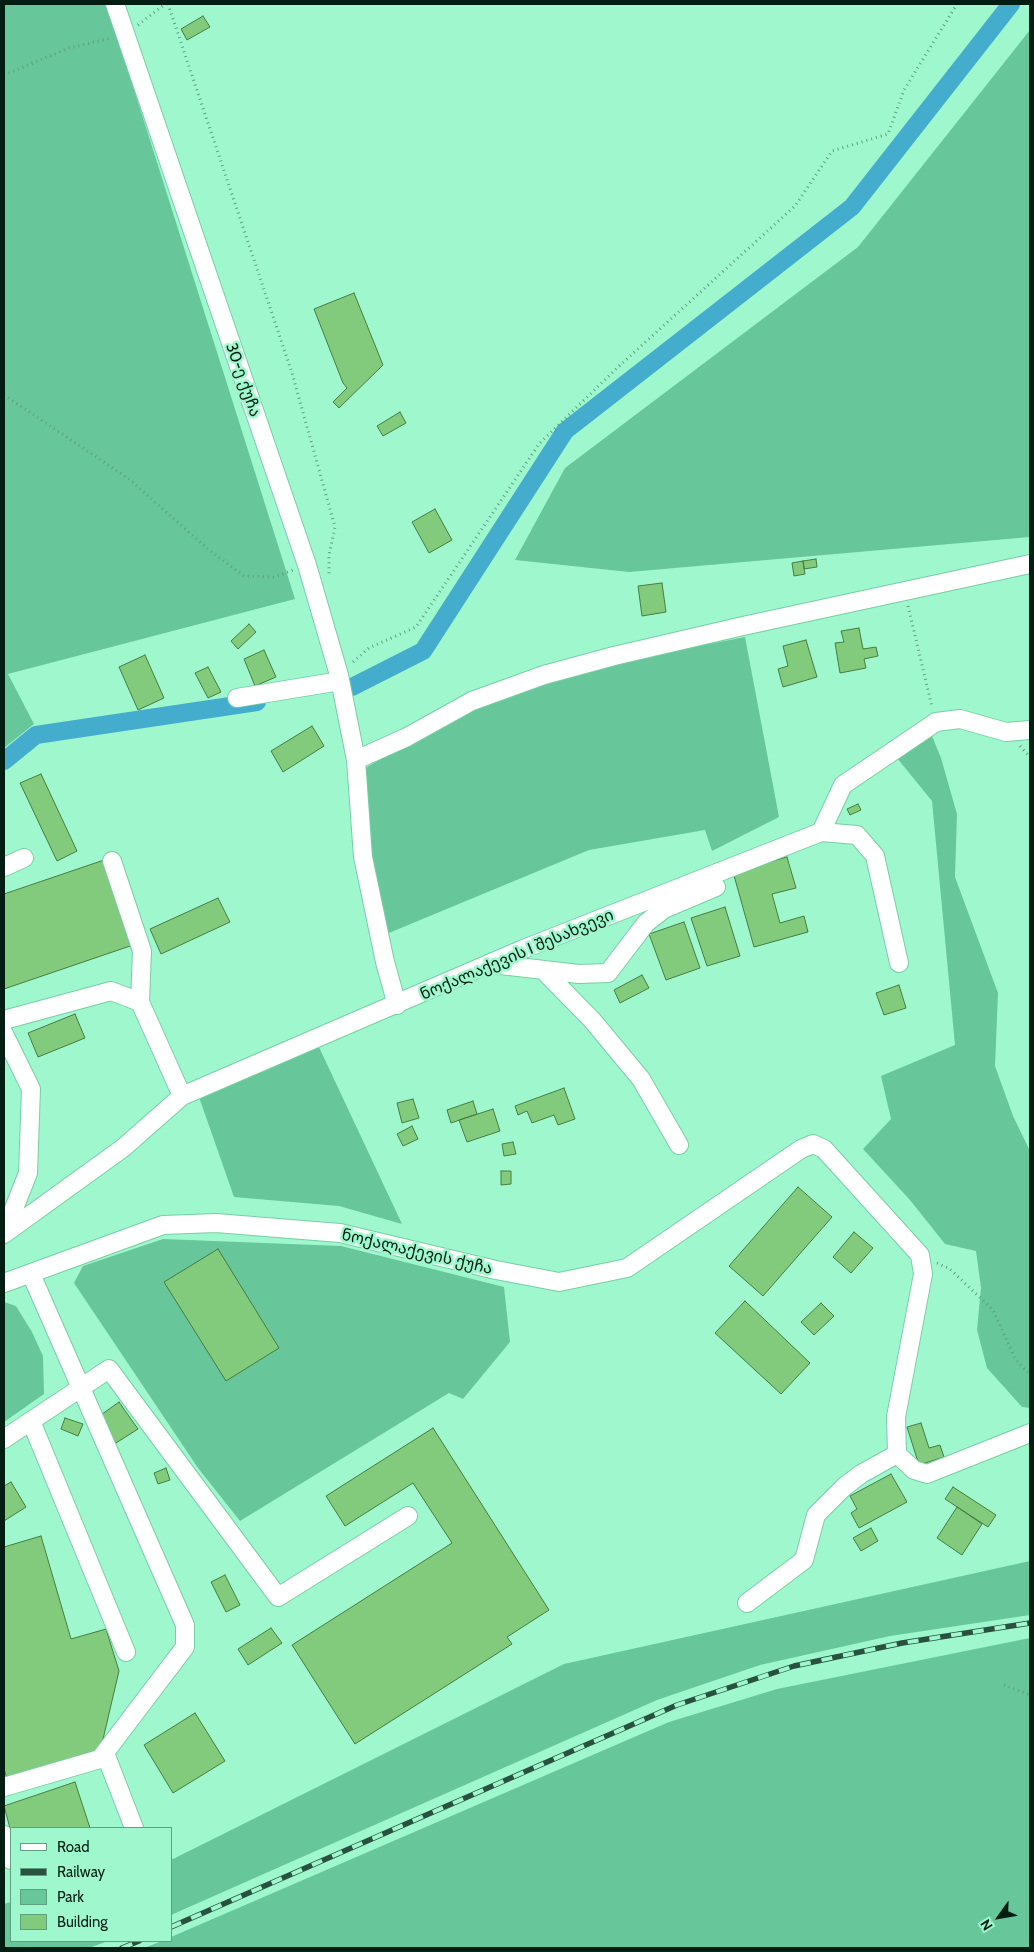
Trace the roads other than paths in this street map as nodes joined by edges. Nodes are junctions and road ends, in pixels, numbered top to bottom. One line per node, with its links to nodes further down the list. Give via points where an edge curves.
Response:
1 (115, 4): 3 (street, 30-ე ქუჩა, via 307,564)
2 (1030, 564): 6 (street, via 614,656 544,676 472,700 407,737)
3 (340, 678): 4 (street); 6 (street, 30-ე ქუჩა)
4 (236, 698)
5 (1030, 730): 7 (street, via 1006,732 960,719 936,722 843,785)
6 (356, 760): 16 (street, 30-ე ქუჩა, via 363,857 385,962)
7 (821, 832): 12 (street, via 857,835 875,856); 13 (street, ნოქალაქევის I შესახვევი)
8 (24, 858): 10 (street)
9 (112, 861): 15 (street, via 142,951)
10 (4, 867)
11 (716, 887): 14 (street, via 664,909 646,923 608,973)
12 (899, 963)
13 (492, 964): 14 (street); 16 (street, ნოქალაქევის I შესახვევი)
14 (544, 970): 20 (street, via 641,1078)
15 (140, 1002): 17 (street, via 111,991); 19 (street)
16 (398, 1005): 19 (street, ნოქალაქევის I შესახვევი)
17 (4, 1020)
18 (4, 1034): 21 (street, via 31,1089 28,1173)
19 (182, 1096): 21 (street, ნოქალაქევის I შესახვევი, via 122,1148)
20 (679, 1145)
21 (4, 1234)
22 (31, 1274): 23 (street, ნოქალაქევის ქუჩა); 24 (street); 28 (street, ნოქალაქევის ქუჩა, via 163,1225 216,1223 340,1233 559,1282 627,1268 812,1144 824,1149 920,1256 924,1274 896,1417)
23 (4, 1282)
24 (81, 1387): 25 (street); 29 (street, via 109,1369 278,1597); 32 (street, via 185,1625 185,1647)
25 (31, 1420): 27 (street); 31 (street)
26 (1030, 1433): 28 (street, via 927,1474 914,1470)
27 (4, 1439)
28 (897, 1454): 30 (street, via 844,1487 816,1515 804,1560)
29 (408, 1516)
30 (747, 1603)
31 (126, 1652)
32 (105, 1753): 33 (street, via 100,1760); 34 (street)
33 (4, 1787)
34 (134, 1827)
35 (4, 1835): 36 (street)
36 (10, 1856)

